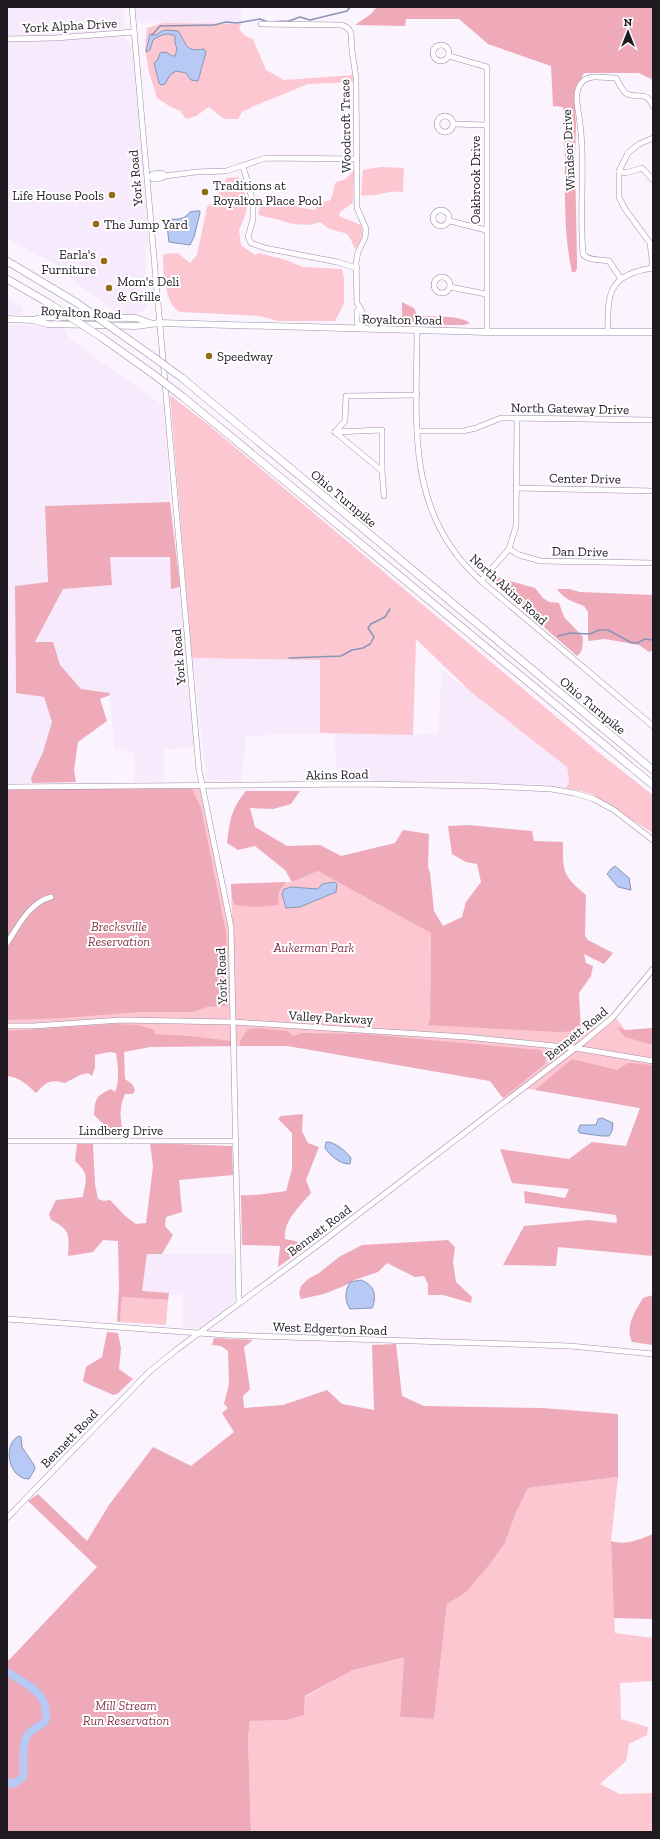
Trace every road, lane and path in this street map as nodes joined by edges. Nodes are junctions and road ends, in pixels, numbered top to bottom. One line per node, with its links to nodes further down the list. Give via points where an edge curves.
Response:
1 (132, 7): 3 (street, York Road)
2 (261, 24): 10 (street, Woodcroft Trace, via 346,26 351,33 356,80)
3 (134, 32): 4 (street, York Alpha Drive); 13 (street, York Road)
4 (7, 39)
5 (449, 56): 8 (street, Oakbrook Drive, via 487,67)
6 (653, 106): 21 (street, Windsor Drive, via 644,95 624,92 616,78 592,77 583,81 577,89 581,131 582,254 586,258 608,261)
7 (454, 124): 8 (street)
8 (486, 125): 16 (street, Oakbrook Drive)
9 (653, 138): 12 (street, via 639,144 628,153)
10 (357, 159): 11 (street, via 266,158); 18 (street, Woodcroft Trace, via 357,211 366,231)
11 (243, 166): 13 (street, via 221,172 165,176 162,173); 18 (street, via 253,202 253,218 248,237 251,243)
12 (619, 171): 14 (street, via 626,173 642,168); 19 (street, via 619,197 650,243)
13 (149, 176): 25 (street, York Road)
14 (653, 180)
15 (450, 221): 16 (street)
16 (486, 230): 23 (street, Oakbrook Drive)
17 (7, 261): 44 (highway, Ohio Turnpike, bridge, via 77,303 182,378)
18 (356, 268): 26 (street, Woodcroft Trace, via 359,309 357,323)
19 (653, 268): 21 (street, via 635,271)
20 (7, 279): 45 (highway, Ohio Turnpike, bridge, via 101,337 183,397)
21 (621, 279): 29 (street, via 613,288 608,300)
22 (450, 287): 23 (street)
23 (486, 294): 28 (street, Oakbrook Drive)
24 (7, 319): 25 (main road, Royalton Road, via 52,324 136,326)
25 (159, 323): 26 (main road, Royalton Road); 46 (street, York Road)
26 (360, 327): 27 (main road, Royalton Road)
27 (416, 330): 28 (main road, Royalton Road); 31 (street, North Akins Road)
28 (488, 332): 29 (main road, Royalton Road)
29 (608, 332): 30 (main road, Royalton Road)
30 (653, 332)
31 (417, 395): 34 (street, North Akins Road); 35 (street, via 346,396 345,421)
32 (517, 418): 33 (street, North Gateway Drive); 34 (street, North Gateway Drive, via 500,418 463,431); 37 (street)
33 (653, 420)
34 (417, 431): 42 (street, North Akins Road, via 419,463 427,500 448,543 460,560)
35 (335, 432): 36 (street); 36 (street, via 382,430)
36 (382, 471): 39 (street)
37 (516, 488): 38 (street, Center Drive); 40 (street, via 516,526)
38 (653, 491)
39 (384, 496)
40 (509, 549): 41 (street, Dan Drive, via 519,555 541,561); 42 (street)
41 (653, 563)
42 (481, 581): 43 (street, North Akins Road)
43 (653, 726)
44 (653, 770)
45 (653, 785)
46 (201, 786): 47 (street, Akins Road); 48 (street, Akins Road, via 373,784 551,789 594,799 614,810); 52 (street, York Road, via 231,927)
47 (7, 787)
48 (653, 840)
49 (51, 897): 50 (street, via 34,906)
50 (7, 943)
51 (653, 969): 54 (street, Bennett Road, via 613,1017)
52 (233, 1022): 53 (street, Valley Parkway, via 121,1020); 54 (street, Valley Parkway, via 466,1037); 57 (street, York Road)
53 (7, 1026)
54 (575, 1048): 55 (street, Valley Parkway); 58 (street, Bennett Road)
55 (653, 1061)
56 (7, 1141): 57 (street, Lindberg Drive)
57 (235, 1141): 58 (street, York Road)
58 (239, 1303): 60 (street, Bennett Road)
59 (7, 1319): 60 (street, West Edgerton Road)
60 (201, 1332): 61 (street, West Edgerton Road, via 570,1346); 62 (street, Bennett Road, via 149,1372)
61 (653, 1354)
62 (7, 1518)

